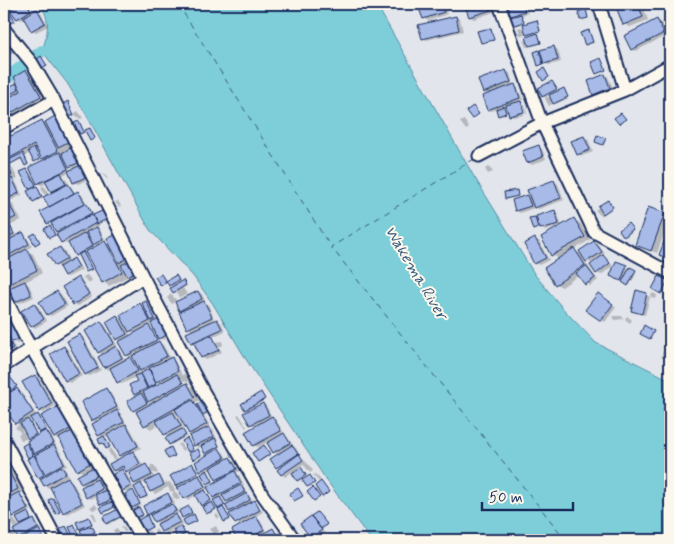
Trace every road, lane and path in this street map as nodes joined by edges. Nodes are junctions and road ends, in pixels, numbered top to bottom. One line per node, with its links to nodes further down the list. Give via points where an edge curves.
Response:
1 (499, 4): 7 (street)
2 (599, 4): 5 (street)
3 (4, 29): 6 (street, via 32,62)
4 (670, 65): 5 (street)
5 (624, 90): 7 (street)
6 (54, 100): 8 (street); 11 (street)
7 (542, 122): 9 (street); 10 (street, via 594,232)
8 (4, 128)
9 (479, 156)
10 (670, 272)
11 (142, 277): 13 (street); 18 (street, via 258,486)
12 (4, 295): 13 (street)
13 (32, 348): 14 (street); 17 (street)
14 (4, 366)
15 (4, 440): 16 (street)
16 (57, 540)
17 (142, 540)
18 (295, 540)

